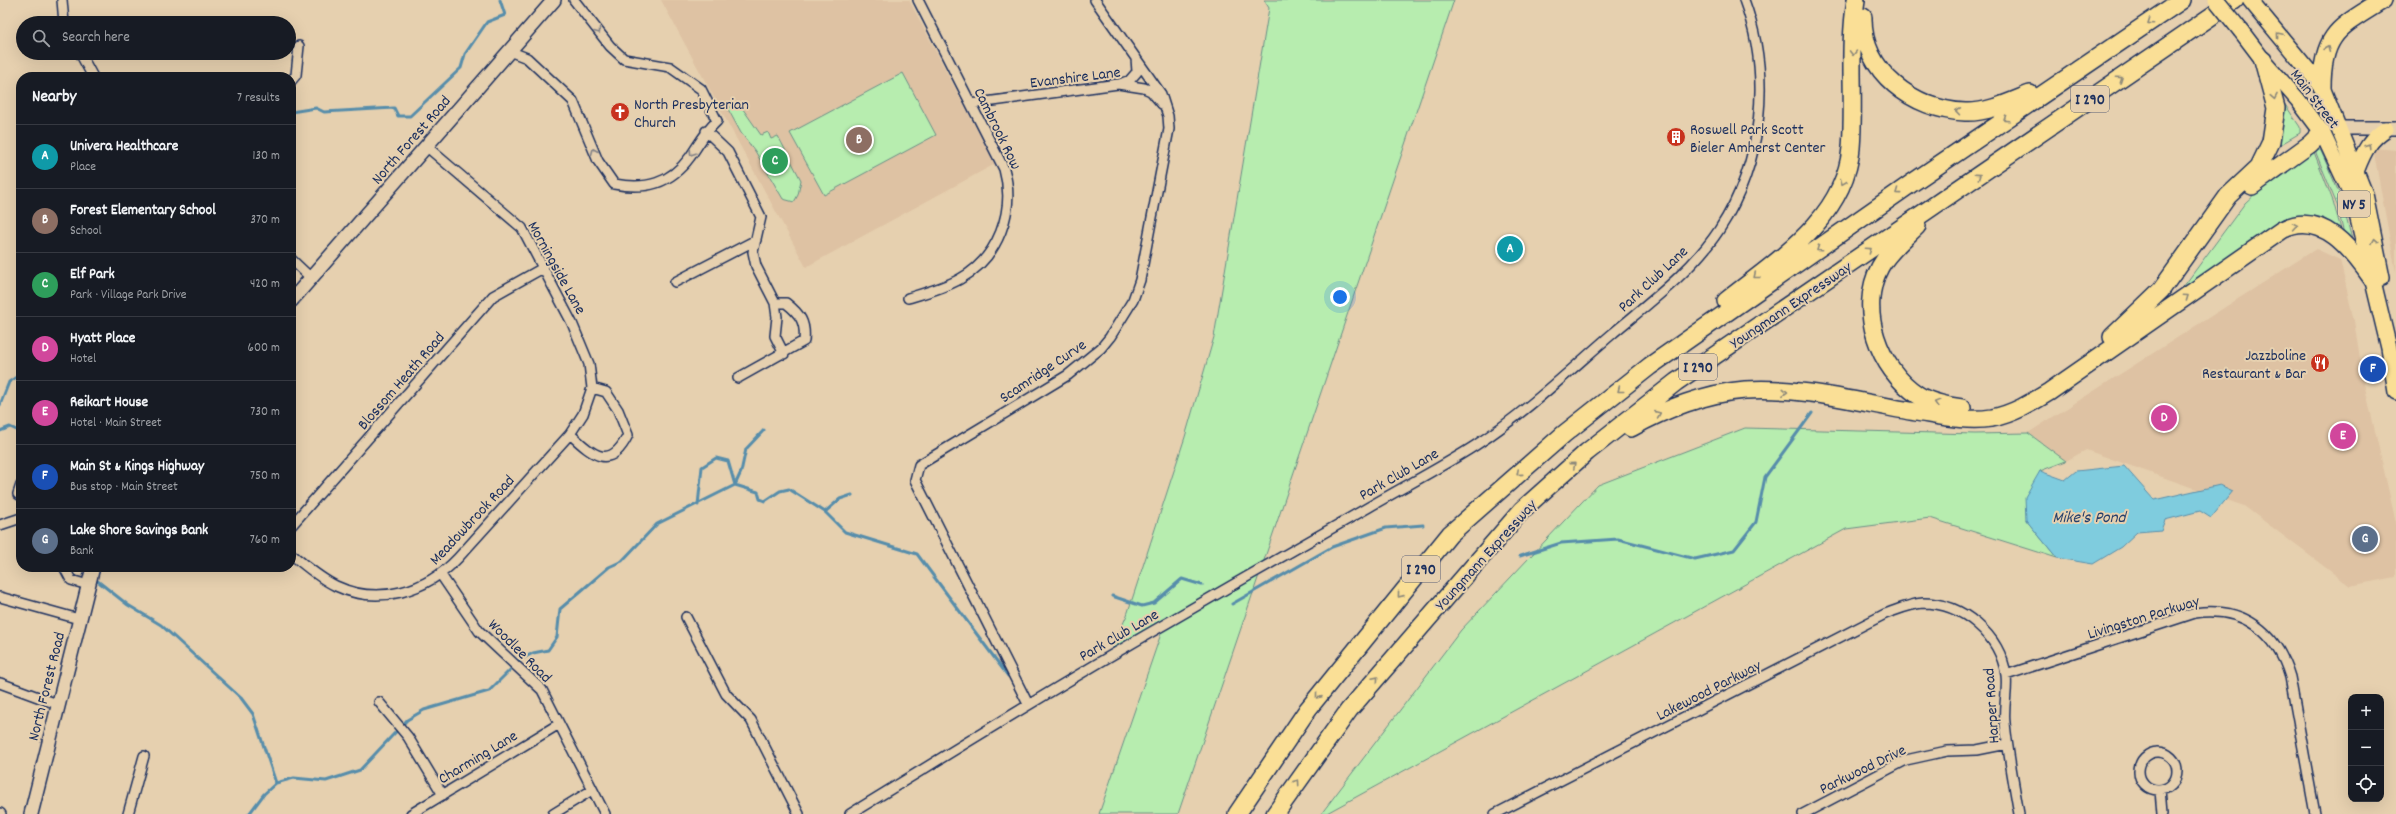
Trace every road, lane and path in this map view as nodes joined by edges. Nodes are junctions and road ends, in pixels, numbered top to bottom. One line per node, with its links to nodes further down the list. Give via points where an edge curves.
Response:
1 (62, 0): 14 (street)
2 (554, 0): 16 (main road, North Forest Road)
3 (574, 0): 30 (street, one-way to 30, via 610,46 624,59 670,67 701,89 717,121)
4 (918, 0): 26 (street, Cambrook Row)
5 (1095, 0): 17 (street, Scamridge Curve)
6 (1744, 0): 71 (street, Park Club Lane, via 1752,25 1760,78 1756,134 1744,179 1730,210 1706,248 1686,269 1545,392 1475,446)
7 (1856, 0): 49 (highway, one-way to 49, via 1851,148 1844,180 1836,197 1790,250)
8 (1864, 0): 23 (highway, one-way to 8, via 1984,111 1946,110 1918,100 1890,82 1869,50 1863,23)
9 (2182, 0): 23 (highway, Youngmann Expressway / I 290, one-way to 23)
10 (2216, 0): 19 (main road, Main Street / NY 5, bridge)
11 (2235, 0): 36 (highway, Youngmann Expressway / I 290, one-way to 11)
12 (2250, 0): 25 (main road, Main Street / NY 5, one-way to 12)
13 (2383, 0): 25 (highway, one-way to 13, via 2322,63 2327,46 2335,34 2348,22)
14 (63, 16)
15 (299, 46): 22 (street)
16 (509, 51): 30 (street, one-way to 16, via 688,159 674,173 655,185 634,188 614,184 598,161 573,101 527,58); 32 (main road, North Forest Road)
17 (1136, 57): 24 (street, via 1137,72 1130,80); 27 (street, Scamridge Curve, via 1161,94)
18 (84, 60): 20 (street)
19 (2263, 60): 21 (main road, Main Street / NY 5); 33 (highway, one-way to 33, via 2276,108 2272,142)
20 (90, 72)
21 (2275, 74): 28 (main road, via 2310,104 2330,126); 31 (main road, Main Street / NY 5)
22 (296, 75)
23 (2061, 81): 49 (highway, Youngmann Expressway / I 290, one-way to 49)
24 (1118, 84): 26 (street, Evanshire Lane); 27 (street, Evanshire Lane, via 1151,91 1163,105)
25 (2322, 87): 28 (main road, Main Street / NY 5)
26 (971, 104): 44 (street, Cambrook Row, via 1008,181 1008,206 1004,223 993,248 974,270 955,282)
27 (1168, 116): 71 (street, Scamridge Curve, via 1169,129 1140,280 1126,313 1110,337 1068,375 919,465 915,480)
28 (2339, 128): 29 (main road); 31 (main road); 34 (main road, Main Street / NY 5)
29 (2391, 128): 34 (main road, one-way to 29, via 2374,136)
30 (706, 131): 37 (street, via 728,152 761,217)
31 (2322, 132): 33 (highway, via 2306,136); 35 (main road, via 2331,138 2354,183); 41 (main road, Main Street / NY 5, via 2353,198); 46 (highway, via 2310,144 2256,181 2231,206 2176,285 2147,318)
32 (426, 146): 39 (street, Morningside Lane, via 522,228); 40 (main road, North Forest Road)
33 (2258, 167): 36 (highway, one-way to 36, via 2228,196 2161,290 2123,328 2029,394 2009,403 1987,408 1952,407 1918,395 1895,374 1878,344 1872,324 1872,296 1880,267 1902,241)
34 (2357, 169): 35 (main road, Main Street / NY 5)
35 (2365, 194): 47 (main road, Main Street / NY 5, one-way to 35, via 2389,311)
36 (1946, 198): 54 (highway, Youngmann Expressway / I 290, one-way to 36, via 1676,382)
37 (756, 240): 42 (street); 45 (street, via 753,252 756,266)
38 (296, 264): 40 (street)
39 (543, 268): 51 (street, Morningside Lane, via 581,342 589,364); 56 (street, Blossom Heath Road, via 493,296)
40 (311, 278): 43 (main road, North Forest Road)
41 (2373, 280): 46 (highway, one-way to 41, via 2282,230 2295,225 2317,226 2328,230 2352,252); 47 (main road, Main Street / NY 5)
42 (675, 282)
43 (296, 295)
44 (908, 298)
45 (775, 303): 48 (street, via 775,336); 48 (street, via 786,303 805,326 804,340)
46 (2120, 343): 54 (highway, one-way to 46, via 1646,419 1668,410 1745,390 1797,392 1955,418 1990,418 2032,402)
47 (2393, 347): 52 (main road, Main Street / NY 5)
48 (784, 354): 50 (street)
49 (1650, 366): 85 (highway, Youngmann Expressway / I 290, one-way to 85, via 1564,434 1450,534 1308,709)
50 (738, 378)
51 (592, 388): 53 (street, Morningside Lane, via 583,414); 53 (street, via 606,392 618,410 628,435 621,448 608,456 593,455)
52 (2396, 392)
53 (570, 434): 61 (street, Meadowbrook Road)
54 (1587, 452): 86 (highway, Youngmann Expressway / I 290, one-way to 54, via 1348,710 1522,510)
55 (16, 520): 57 (street)
56 (296, 520)
57 (0, 525)
58 (296, 558): 61 (street, Meadowbrook Road, via 336,586 367,594 401,593)
59 (67, 572): 62 (street, via 71,580)
60 (92, 572): 62 (main road, North Forest Road)
61 (441, 575): 72 (street, Woodlee Road, via 479,631 542,690)
62 (88, 585): 66 (main road, North Forest Road)
63 (0, 597): 66 (street)
64 (1938, 606): 67 (street, Harper Road, via 1969,616 1981,627 2002,659); 87 (street, Lakewood Parkway, via 1923,603 1909,605 1885,614)
65 (686, 617): 83 (street, via 726,694 751,720)
66 (79, 619): 70 (main road, North Forest Road)
67 (2006, 675): 73 (street, Harper Road, via 2003,710); 91 (street, Livingston Parkway, via 2195,613 2219,612 2241,617 2263,632 2284,657 2290,677)
68 (0, 683): 70 (street)
69 (379, 702): 77 (street, via 408,737)
70 (57, 704): 78 (main road, North Forest Road)
71 (1028, 704): 84 (street, Park Club Lane)
72 (559, 724): 75 (street, Woodlee Road); 77 (street, Charming Lane)
73 (2007, 744): 88 (street, Parkwood Drive, via 1977,750 1947,750 1906,760); 89 (street, Harper Road)
74 (144, 756): 79 (street)
75 (592, 790): 81 (street); 82 (street, Woodlee Road)
76 (2160, 790): 76 (street, via 2147,787 2140,776 2141,763 2156,752 2163,752 2173,758 2177,770 2175,781 2166,789); 90 (street)
77 (442, 795): 80 (street, Charming Lane)
78 (32, 814)
79 (128, 814)
80 (411, 814)
81 (553, 814)
82 (605, 814)
83 (800, 814)
84 (850, 814)
85 (1237, 814)
86 (1275, 814)
87 (1495, 814)
88 (1803, 814)
89 (2018, 814)
90 (2162, 814)
91 (2315, 814)

